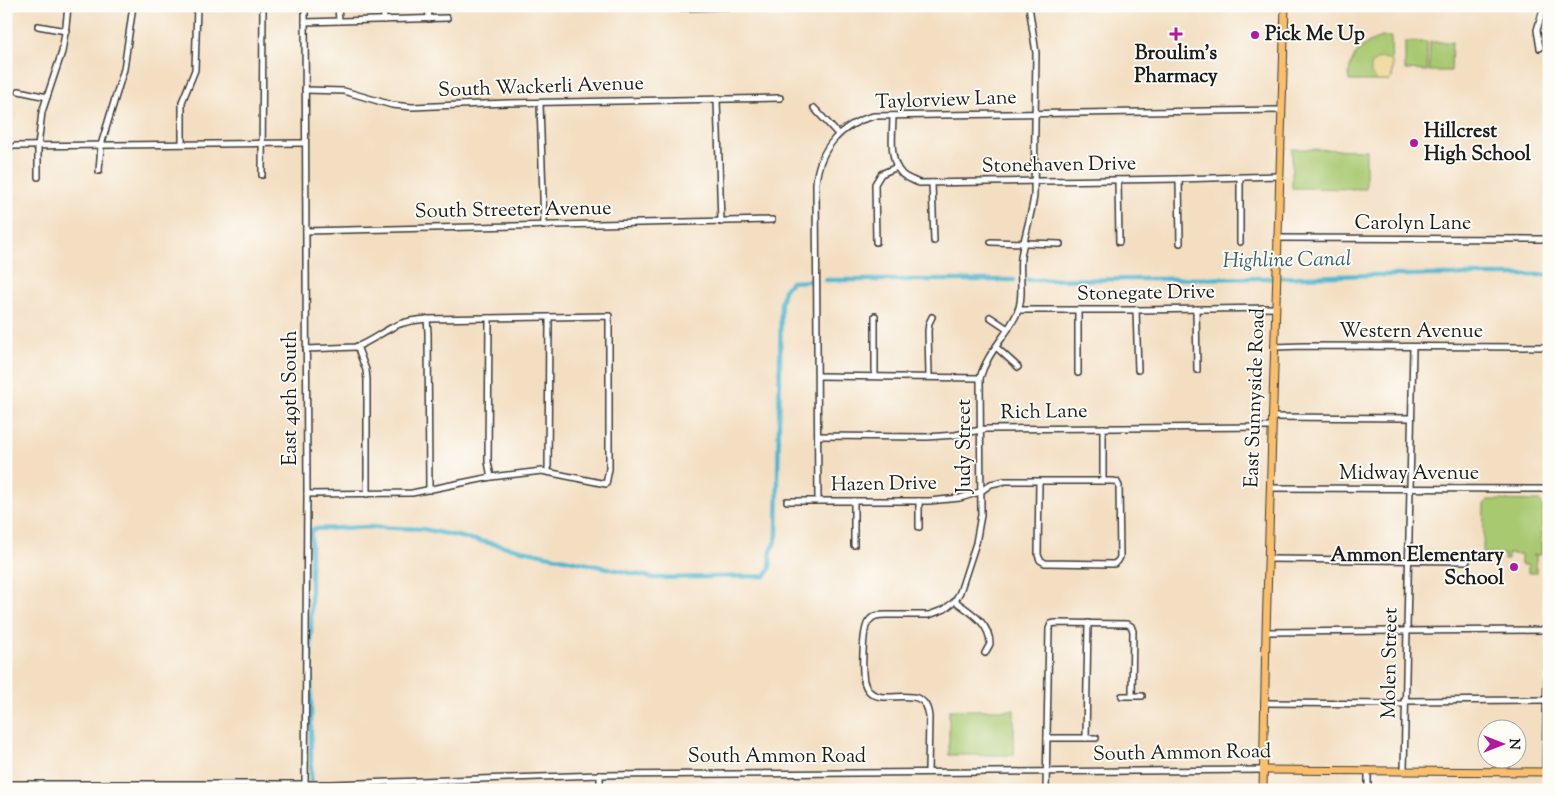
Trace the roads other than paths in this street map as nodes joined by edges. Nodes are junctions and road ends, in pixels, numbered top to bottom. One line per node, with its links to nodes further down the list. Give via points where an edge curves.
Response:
1 (68, 6): 22 (street)
2 (133, 6): 38 (street, via 124,69)
3 (197, 6): 37 (street, via 195,70 182,102)
4 (264, 6): 35 (street)
5 (305, 6): 20 (street, East 49th South)
6 (338, 6): 19 (street)
7 (384, 6): 18 (street)
8 (428, 6): 16 (street)
9 (730, 6): 10 (street); 14 (street)
10 (754, 6)
11 (1029, 6): 32 (street, Judy Street, via 1036,54)
12 (1285, 6): 31 (main road, East Sunnyside Road)
13 (1544, 6): 23 (street, via 1537,30)
14 (688, 7): 15 (street)
15 (678, 8)
16 (429, 18): 17 (street); 18 (street)
17 (447, 18)
18 (384, 20): 19 (street)
19 (339, 21): 20 (street)
20 (305, 22): 24 (street, East 49th South)
21 (38, 26): 22 (street)
22 (66, 31): 26 (street)
23 (1540, 48)
24 (305, 90): 29 (street, South Wackerli Avenue, via 344,90 385,103 412,107); 36 (street, East 49th South)
25 (19, 91): 26 (street)
26 (47, 97): 40 (street)
27 (780, 98): 28 (street, South Wackerli Avenue)
28 (717, 100): 29 (street, South Wackerli Avenue); 52 (street)
29 (540, 104): 53 (street)
30 (814, 108): 34 (street)
31 (1281, 110): 32 (street, Taylorview Lane); 44 (main road, East Sunnyside Road)
32 (1036, 113): 33 (street, Taylorview Lane); 49 (street, Judy Street)
33 (893, 116): 34 (street, Taylorview Lane, via 866,118); 41 (street)
34 (838, 134): 87 (street, Taylorview Lane, via 817,170)
35 (263, 143): 36 (street); 37 (street); 43 (street)
36 (306, 143): 54 (street, East 49th South)
37 (182, 144): 38 (street)
38 (101, 145): 40 (street); 42 (street)
39 (15, 146): 40 (street)
40 (38, 146): 45 (street)
41 (897, 167): 50 (street, Stonehaven Drive, via 907,178 919,183); 58 (street, via 882,174 876,184)
42 (99, 171)
43 (262, 176)
44 (1279, 176): 46 (street, Stonehaven Drive); 55 (main road, East Sunnyside Road)
45 (38, 177)
46 (1240, 178): 48 (street, Stonehaven Drive); 62 (street)
47 (1118, 180): 48 (street, Stonehaven Drive); 49 (street, Stonehaven Drive); 60 (street)
48 (1179, 180): 61 (street)
49 (1034, 182): 50 (street, Stonehaven Drive); 63 (street, Judy Street, via 1031,216)
50 (932, 183): 57 (street)
51 (772, 220): 52 (street, South Streeter Avenue)
52 (721, 222): 53 (street, South Streeter Avenue)
53 (544, 226): 54 (street, South Streeter Avenue)
54 (306, 231): 82 (street, East 49th South)
55 (1277, 238): 56 (street, Carolyn Lane); 65 (main road, East Sunnyside Road)
56 (1549, 239)
57 (934, 241)
58 (876, 242)
59 (991, 242): 63 (street)
60 (1119, 242)
61 (1180, 242)
62 (1240, 242)
63 (1024, 243): 64 (street); 67 (street, Judy Street)
64 (1060, 244)
65 (1275, 308): 66 (street, Stonegate Drive); 79 (main road, East Sunnyside Road)
66 (1196, 309): 69 (street, Stonegate Drive); 85 (street)
67 (1018, 310): 68 (street, Stonegate Drive); 76 (street, Judy Street)
68 (1078, 310): 69 (street, Stonegate Drive); 86 (street)
69 (1136, 310): 84 (street)
70 (875, 316): 88 (street)
71 (549, 317): 74 (street); 97 (street); 97 (street, via 609,316 609,469 606,484)
72 (932, 317): 89 (street, via 928,323)
73 (990, 317): 76 (street)
74 (489, 318): 75 (street); 98 (street, via 488,462)
75 (427, 319): 77 (street, via 396,325); 104 (street)
76 (1008, 329): 78 (street, Judy Street)
77 (357, 346): 82 (street); 107 (street, via 367,380)
78 (996, 347): 83 (street); 90 (street, Judy Street)
79 (1274, 347): 80 (street, Western Avenue); 91 (main road, East Sunnyside Road)
80 (1413, 347): 81 (street, Western Avenue); 92 (street, Molen Street)
81 (1549, 347)
82 (306, 349): 106 (street, East 49th South)
83 (1018, 367)
84 (1138, 370)
85 (1197, 370)
86 (1078, 373)
87 (818, 376): 88 (street); 96 (street, Taylorview Lane)
88 (875, 376): 89 (street)
89 (929, 376): 90 (street)
90 (980, 378): 95 (street, Judy Street)
91 (1272, 417): 92 (street); 93 (main road, East Sunnyside Road)
92 (1411, 418): 102 (street, Molen Street)
93 (1272, 427): 94 (street, Rich Lane); 101 (main road, East Sunnyside Road)
94 (1103, 428): 95 (street, Rich Lane); 100 (street)
95 (979, 430): 96 (street, Rich Lane, via 927,438); 105 (street, Judy Street)
96 (818, 436): 109 (street, Taylorview Lane)
97 (548, 472): 98 (street)
98 (491, 477): 104 (street)
99 (1039, 481): 100 (street, Hazen Drive); 100 (street, via 1040,560 1045,563 1114,564 1120,557 1120,486 1117,482); 105 (street, Hazen Drive, via 1005,481 991,484)
100 (1103, 481)
101 (1270, 488): 102 (street, Midway Avenue); 114 (main road, East Sunnyside Road)
102 (1410, 489): 103 (street, Midway Avenue); 115 (street, Molen Street)
103 (1549, 489)
104 (429, 490): 107 (street)
105 (980, 492): 111 (street, Hazen Drive, via 960,498); 118 (street, Judy Street, via 981,515 976,543)
106 (307, 494): 107 (street); 142 (street, East 49th South)
107 (367, 494)
108 (787, 501): 109 (street, Hazen Drive)
109 (818, 501): 110 (street, Hazen Drive)
110 (854, 501): 111 (street, Hazen Drive); 113 (street)
111 (919, 501): 112 (street)
112 (919, 527)
113 (854, 545)
114 (1268, 559): 115 (street); 122 (main road, East Sunnyside Road)
115 (1408, 560): 116 (street); 120 (street, Molen Street)
116 (1467, 561)
117 (1549, 577): 121 (street)
118 (955, 601): 123 (street, via 977,617 988,631 990,644); 136 (street, via 929,615 878,616 868,622 865,629 864,679 868,690 877,696 917,698 927,708)
119 (1088, 623): 125 (street, via 1131,626); 130 (street, via 1055,623 1049,629); 131 (street)
120 (1406, 629): 121 (street); 122 (street); 128 (street, Molen Street)
121 (1548, 630): 127 (street)
122 (1266, 632): 129 (main road, East Sunnyside Road)
123 (985, 653)
124 (1122, 696): 125 (street)
125 (1132, 696): 126 (street)
126 (1142, 696)
127 (1546, 700): 128 (street); 138 (street)
128 (1404, 702): 129 (street); 135 (street, Molen Street)
129 (1264, 703): 133 (main road, East Sunnyside Road)
130 (1047, 738): 131 (street); 137 (street)
131 (1086, 738): 132 (street)
132 (1096, 738)
133 (1264, 770): 134 (main road, South Ammon Road); 137 (street, South Ammon Road); 145 (main road, East Sunnyside Road)
134 (1368, 770): 135 (main road, South Ammon Road); 146 (street)
135 (1404, 770): 138 (main road, South Ammon Road)
136 (928, 772): 137 (street, South Ammon Road); 139 (street, South Ammon Road)
137 (1046, 772): 144 (street)
138 (1547, 772)
139 (600, 775): 142 (street, South Ammon Road); 143 (street)
140 (6, 784): 141 (street, South Ammon Road)
141 (145, 787): 142 (street, South Ammon Road)
142 (305, 787)
143 (600, 790)
144 (1046, 790)
145 (1263, 790)
146 (1368, 790)

